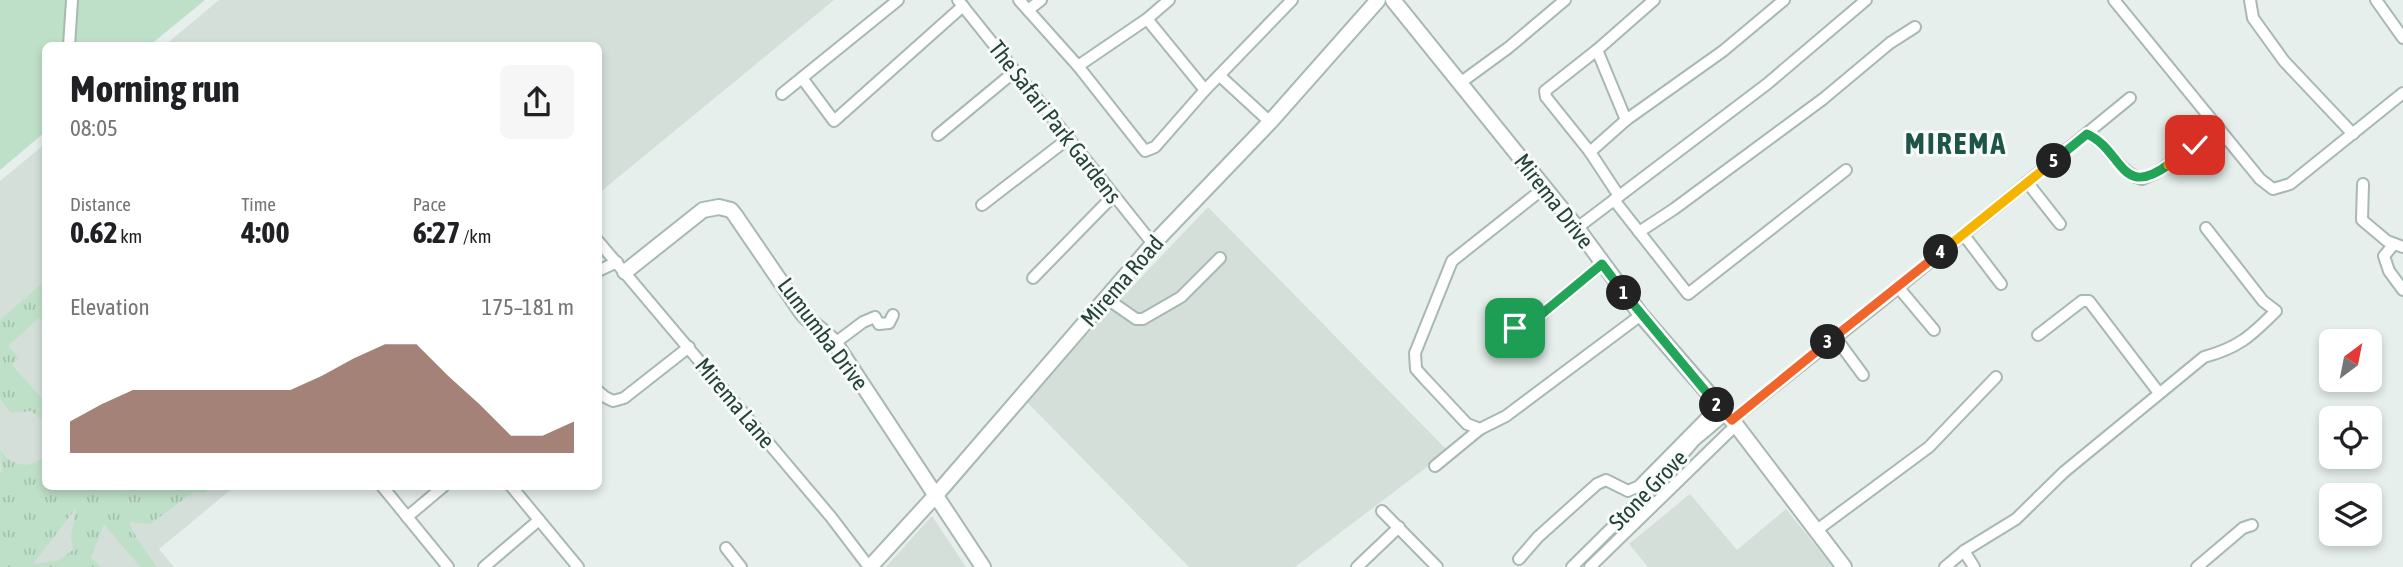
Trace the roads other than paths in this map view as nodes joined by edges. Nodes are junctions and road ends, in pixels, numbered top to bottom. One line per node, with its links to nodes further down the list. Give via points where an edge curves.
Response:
1 (72, 0): 23 (street)
2 (898, 0): 28 (street)
3 (1019, 0): 18 (street, The Safari Park Gardens)
4 (1041, 0): 18 (street, The Safari Park Gardens)
5 (1169, 0): 20 (street)
6 (1292, 0): 27 (street, The Safari Park Gardens)
7 (1378, 0): 35 (street, Mirema Road)
8 (1392, 0): 29 (street, Mirema Drive)
9 (1565, 0): 29 (street)
10 (1654, 0): 24 (street)
11 (1784, 0): 34 (street, via 1723,51)
12 (1866, 0): 47 (street, via 1767,84)
13 (2114, 0): 37 (street, via 2273,189 2290,184)
14 (2242, 0): 19 (street)
15 (2250, 0): 19 (street)
16 (2376, 0): 22 (street)
17 (961, 3): 26 (street, The Safari Park Gardens); 28 (street, via 834,121)
18 (1028, 10): 25 (street, The Safari Park Gardens)
19 (2253, 18): 37 (street, via 2284,61)
20 (1147, 19): 25 (street); 30 (street)
21 (1915, 27): 52 (street)
22 (2403, 38)
23 (69, 42)
24 (1597, 50): 34 (street); 41 (street, via 1545,91)
25 (1078, 66): 30 (street, The Safari Park Gardens, via 1145,151 1156,147)
26 (1014, 72): 38 (street); 39 (street, The Safari Park Gardens)
27 (1220, 76): 30 (street, The Safari Park Gardens); 35 (street)
28 (802, 78): 32 (street)
29 (1460, 83): 45 (street, Mirema Drive)
30 (1205, 90)
31 (2403, 93): 37 (street)
32 (782, 94)
33 (2130, 98): 36 (street)
34 (1626, 120): 41 (street)
35 (1270, 122): 54 (street, Mirema Road)
36 (2087, 134): 40 (street, via 2100,140 2128,174 2142,179); 43 (street)
37 (2353, 134)
38 (938, 135)
39 (1069, 138): 46 (street, The Safari Park Gardens); 48 (street)
40 (2195, 145)
41 (1590, 152): 47 (street)
42 (1846, 170): 52 (street, via 1688,294)
43 (2027, 182): 49 (street); 53 (street)
44 (2363, 184): 55 (street, via 2362,220)
45 (1544, 188): 51 (street, Mirema Drive); 79 (street, via 1452,261 1415,353 1416,369 1467,424)
46 (1113, 197): 54 (street, The Safari Park Gardens); 61 (street)
47 (1617, 198): 51 (street); 52 (street)
48 (982, 205)
49 (2060, 224)
50 (2206, 228): 76 (street, via 2276,311 2252,335 2226,351 2204,357)
51 (1577, 229): 58 (street, Mirema Drive)
52 (1639, 232)
53 (1964, 234): 62 (street); 63 (street)
54 (1153, 244): 65 (street, Mirema Road)
55 (2399, 245): 64 (street, via 2387,250 2384,257)
56 (602, 246): 59 (street, Mirema Lane)
57 (1220, 258): 65 (street, via 1181,297 1143,319)
58 (1602, 264): 67 (street, Mirema Drive); 71 (street, via 1532,322)
59 (621, 267): 60 (street); 72 (street, Lumumba Drive, via 703,210 731,210 802,313); 73 (street, Mirema Lane)
60 (602, 270)
61 (1034, 278)
62 (2001, 284)
63 (1898, 287): 68 (street); 70 (street)
64 (2403, 290)
65 (1107, 298): 84 (street, Mirema Road)
66 (893, 315): 72 (street, via 889,323 879,324 875,317 863,322)
67 (1641, 315): 78 (street, Mirema Drive); 79 (street, via 1506,416)
68 (1934, 330)
69 (2038, 335): 76 (street, via 2081,301 2089,301)
70 (1835, 337): 74 (street); 78 (street)
71 (1504, 338)
72 (835, 343): 84 (street, Lumumba Drive)
73 (689, 347): 77 (street, via 624,398 613,401); 98 (street, Mirema Lane)
74 (1863, 375)
75 (1996, 377): 90 (street, via 1929,447)
76 (2160, 393): 92 (street, via 2064,472 2016,519)
77 (602, 394)
78 (1727, 416): 90 (street, Mirema Drive); 93 (street, via 1628,491 1606,480 1597,484); 102 (street, Stone Grove, via 1694,441); 103 (street)
79 (1480, 429): 80 (street)
80 (1435, 466)
81 (385, 490): 86 (street)
82 (439, 490): 86 (street)
83 (514, 490): 87 (street)
84 (936, 495): 98 (street, Mirema Road); 99 (street, Lumumba Drive)
85 (1382, 511): 89 (street)
86 (407, 517): 94 (street)
87 (539, 520): 95 (street); 96 (street)
88 (2252, 525): 107 (street)
89 (1399, 527): 100 (street); 101 (street)
90 (1817, 530): 104 (street, Mirema Drive)
91 (726, 548): 97 (street)
92 (1964, 551): 105 (street); 106 (street)
93 (1519, 559)
94 (448, 567)
95 (484, 567)
96 (578, 567)
97 (741, 567)
98 (870, 567)
99 (983, 567)
100 (1357, 567)
101 (1437, 567)
102 (1572, 567)
103 (1590, 567)
104 (1844, 567)
105 (1945, 567)
106 (1974, 567)
107 (2197, 567)

